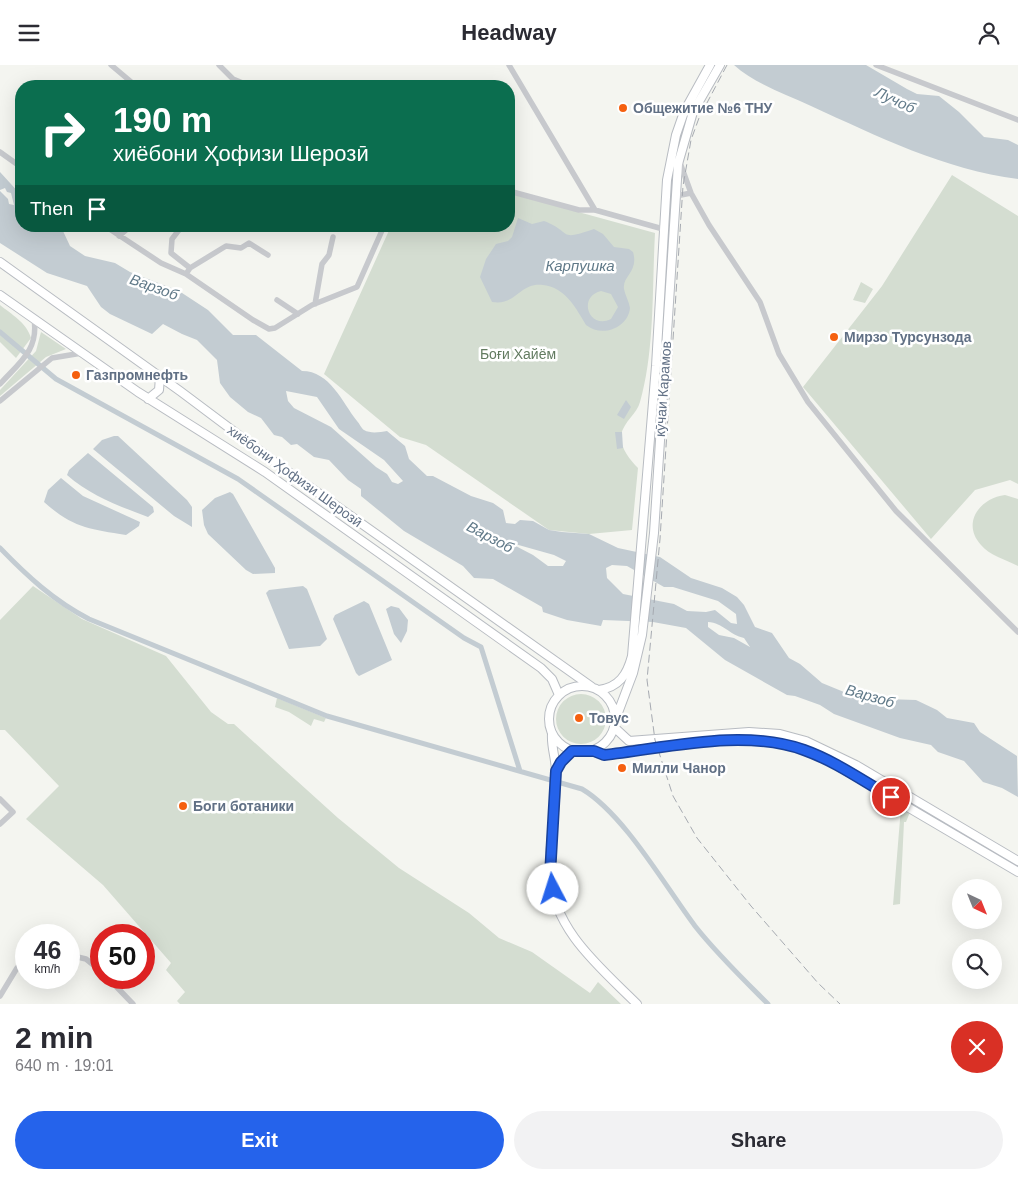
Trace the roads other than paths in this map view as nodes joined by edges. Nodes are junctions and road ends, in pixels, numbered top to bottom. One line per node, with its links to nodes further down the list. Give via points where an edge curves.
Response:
1 (111, 65): 7 (street)
2 (219, 65): 8 (street)
3 (509, 65): 16 (street)
4 (876, 65): 9 (street)
5 (709, 67): 17 (main road, кӯчаи Карамов, via 676,135 667,180)
6 (718, 68): 11 (main road, кӯчаи Карамов, via 693,112)
7 (129, 80)
8 (235, 80)
9 (1018, 120)
10 (0, 152): 12 (street)
11 (679, 161): 14 (street); 15 (main road, кӯчаи Карамов)
12 (15, 163)
13 (515, 193): 16 (street, via 579,210)
14 (691, 193): 15 (street); 40 (street, via 760,302 779,354 808,402 896,511)
15 (676, 196): 29 (main road, кӯчаи Карамов)
16 (595, 210): 17 (street)
17 (663, 229): 28 (main road, кӯчаи Карамов)
18 (113, 232): 22 (street)
19 (124, 232): 22 (street)
20 (177, 232): 26 (street, via 172,239 171,253)
21 (381, 232): 32 (street, via 357,287)
22 (119, 236): 27 (street)
23 (333, 237): 32 (street, via 329,255 322,264)
24 (268, 255): 26 (street, via 249,243 241,248 226,246)
25 (0, 262): 36 (main road, хиёбони Ҳофизи Шерозӣ)
26 (190, 268): 27 (street)
27 (186, 275): 33 (street, via 269,329)
28 (661, 280): 29 (main road); 41 (main road, кӯчаи Карамов, via 632,656 625,676 610,687)
29 (671, 281): 43 (main road, кӯчаи Карамов, via 654,533 642,635 633,673)
30 (0, 295): 34 (main road, хиёбони Ҳофизи Шерозӣ)
31 (277, 300): 33 (street)
32 (315, 304): 33 (street)
33 (298, 314)
34 (34, 319): 35 (main road, хиёбони Ҳофизи Шерозӣ); 37 (street, via 35,336 31,349)
35 (82, 353): 38 (main road, хиёбони Ҳофизи Шерозӣ); 39 (street, via 63,354 49,360)
36 (160, 377): 38 (main road, via 159,390); 41 (main road, хиёбони Ҳофизи Шерозӣ)
37 (0, 384)
38 (148, 399): 42 (main road, хиёбони Ҳофизи Шерозӣ, via 265,473 541,668 552,679)
39 (0, 401)
40 (1018, 633)
41 (596, 689): 42 (main road, via 575,687); 43 (main road, хиёбони Ҳофизи Шерозӣ, via 608,697)
42 (559, 695): 45 (main road, via 550,709)
43 (616, 718): 44 (main road, хиёбони Ҳофизи Шерозӣ)
44 (615, 728): 47 (main road, via 605,744); 48 (main road, via 629,741 749,732 780,734 806,741)
45 (552, 734): 46 (main road, via 564,748); 49 (main road)
46 (572, 751): 47 (main road); 49 (main road)
47 (594, 751): 50 (main road, via 604,755 722,740 777,742 804,750)
48 (856, 765): 50 (main road); 53 (main road)
49 (556, 771): 59 (main road, via 550,875 556,902 564,921 588,956)
50 (851, 774): 54 (main road)
51 (0, 799): 52 (street, via 13,812)
52 (0, 824)
53 (1018, 861)
54 (1018, 872)
55 (15, 971): 57 (street)
56 (119, 989): 58 (street)
57 (0, 996)
58 (133, 1004)
59 (637, 1004)

